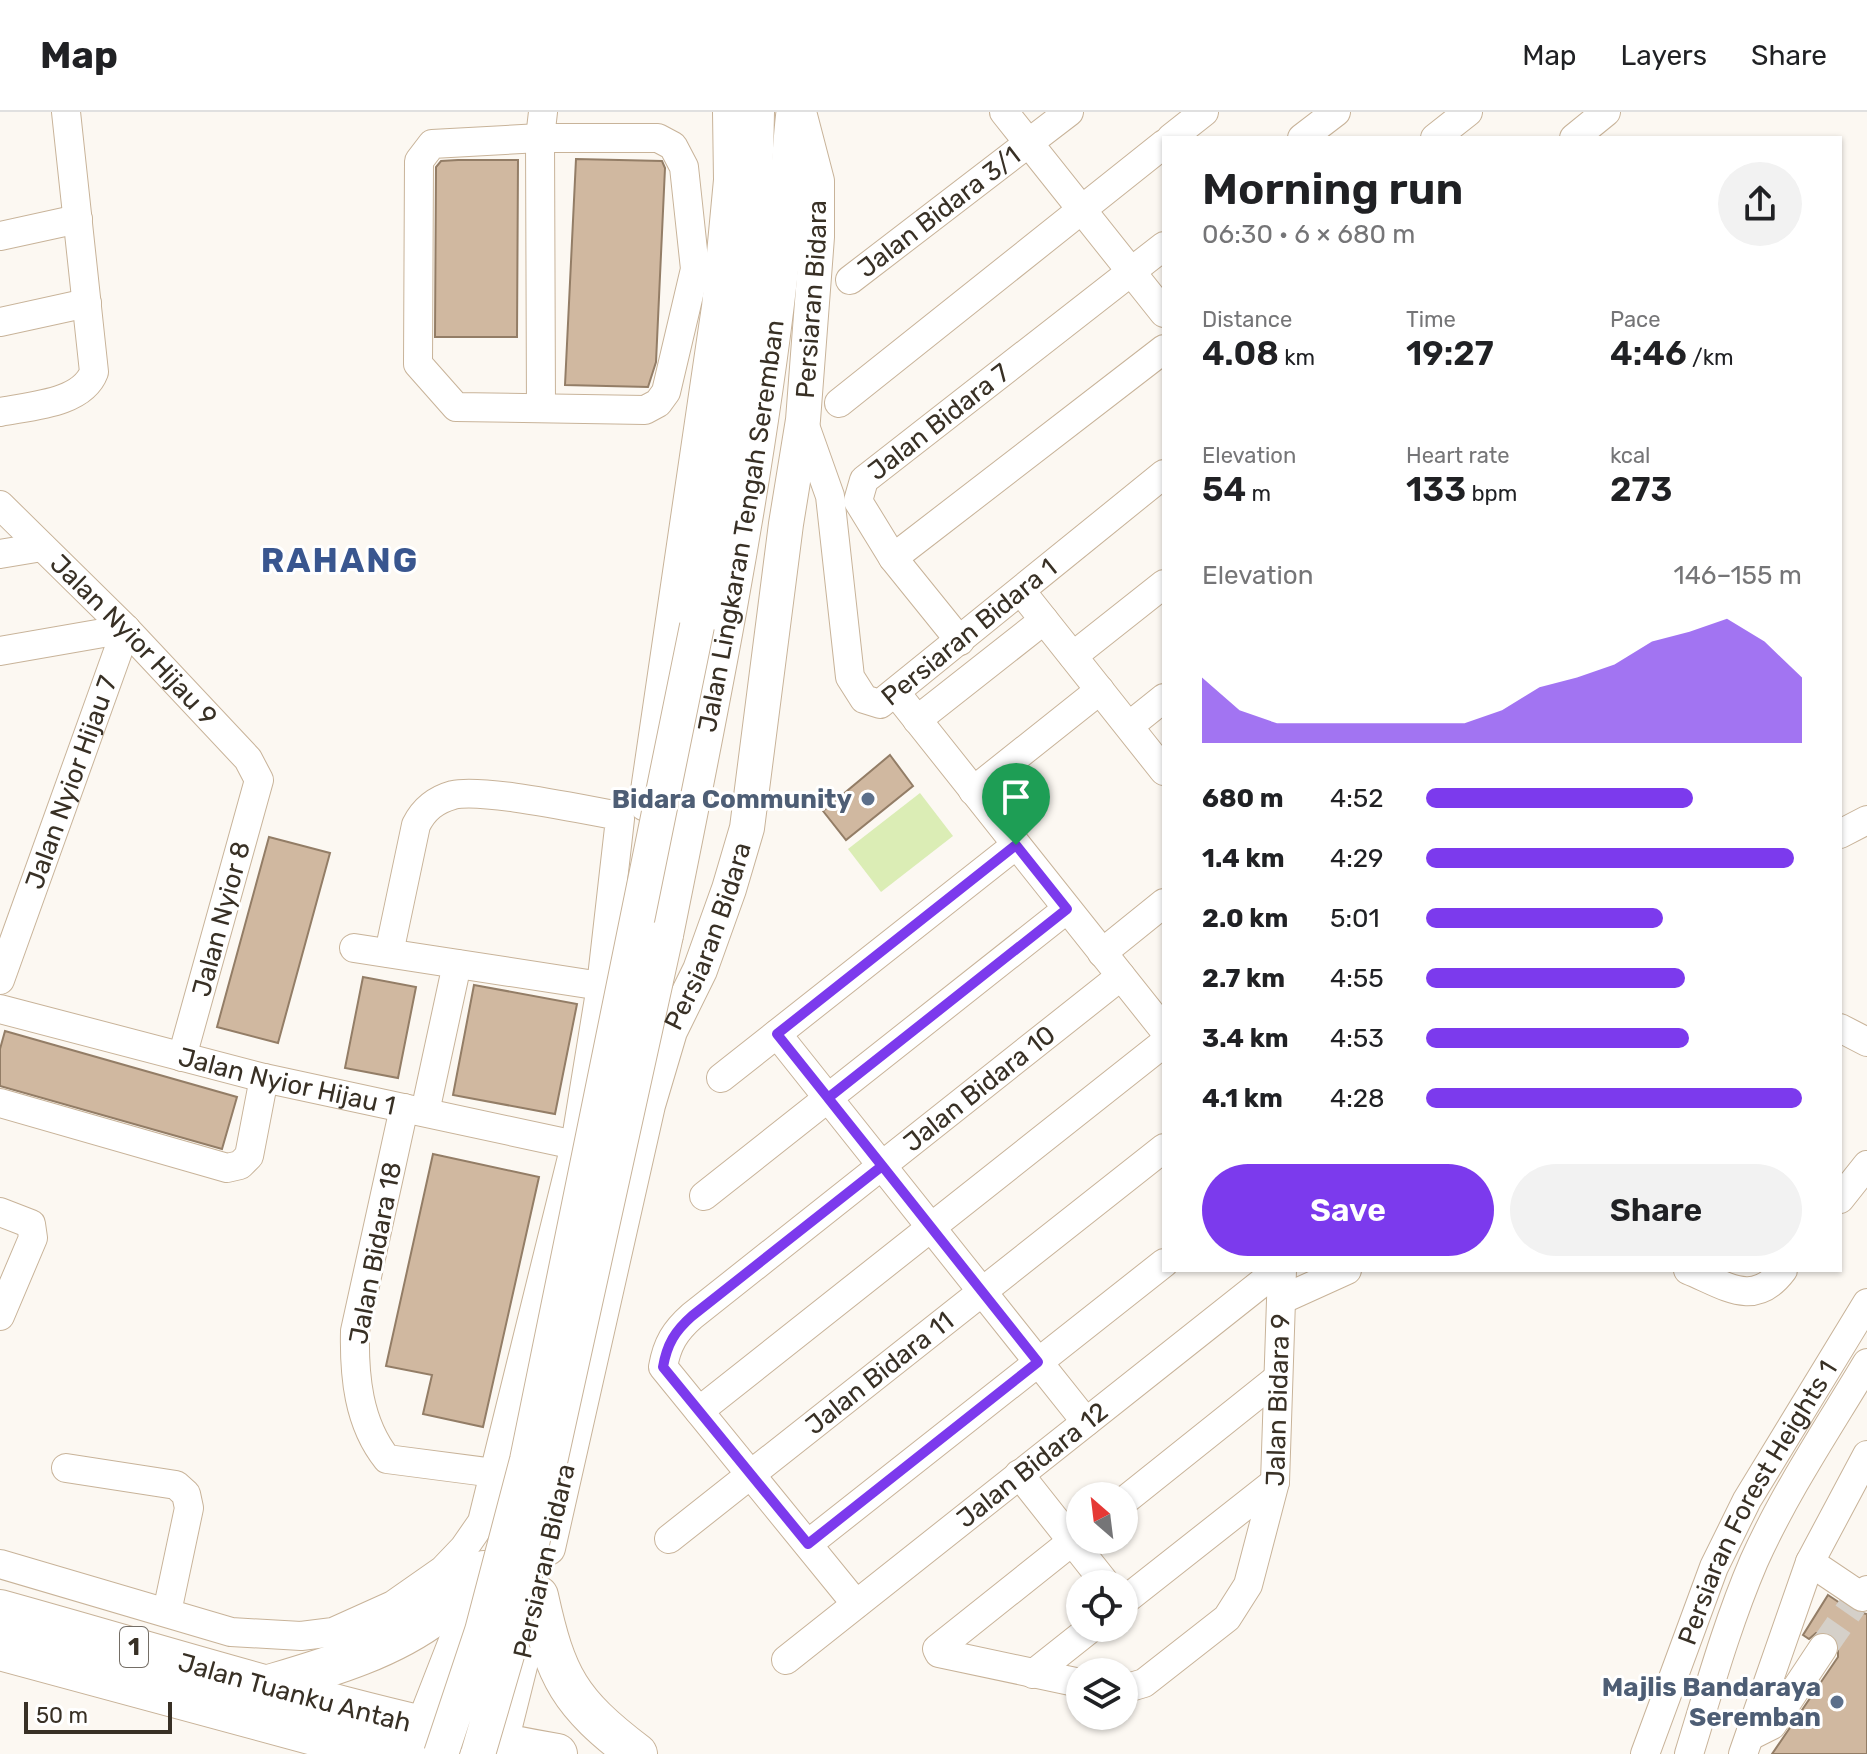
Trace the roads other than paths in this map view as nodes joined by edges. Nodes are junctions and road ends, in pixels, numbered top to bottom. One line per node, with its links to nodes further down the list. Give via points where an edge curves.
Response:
1 (66, 112): 19 (street)
2 (730, 112): 105 (main road, Persiaran Bidara, via 731,180 719,307 643,822)
3 (757, 112): 42 (main road, Jalan Lingkaran Tengah Seremban, via 744,335)
4 (796, 112): 31 (main road, Persiaran Bidara, via 817,195); 60 (main road, Jalan Lingkaran Tengah Seremban, via 784,191 780,277 730,615)
5 (1004, 112): 16 (street)
6 (1069, 112): 16 (street, Jalan Bidara 3/1)
7 (1204, 112): 12 (street)
8 (1336, 112): 13 (street)
9 (1468, 112): 14 (street)
10 (1606, 112): 15 (street)
11 (541, 125): 29 (street); 29 (street, via 432,144 419,161 418,364 456,407); 29 (street, via 658,138 673,146 684,167 695,269 666,392 658,403 645,410)
12 (1174, 136)
13 (1305, 136)
14 (1438, 136)
15 (1576, 136)
16 (1029, 144): 18 (street); 23 (street, Jalan Bidara 3/1)
17 (1162, 146): 18 (street)
18 (1080, 209): 22 (street); 28 (street)
19 (78, 219): 20 (street); 24 (street)
20 (0, 236)
21 (1162, 248): 22 (street, Jalan Bidara 7)
22 (1130, 272): 25 (street); 38 (street, Jalan Bidara 7, via 864,480 858,501)
23 (850, 280)
24 (87, 303): 26 (street); 30 (street, via 94,372 90,382 63,398)
25 (1162, 311)
26 (0, 322)
27 (1162, 351): 38 (street)
28 (839, 403)
29 (541, 408)
30 (0, 412)
31 (803, 420): 34 (main road, Persiaran Bidara); 35 (street, Persiaran Bidara 1, via 830,496)
32 (1162, 476): 40 (street, Persiaran Bidara 1)
33 (0, 505): 36 (street, Jalan Nyior Hijau 9)
34 (786, 524): 35 (street, via 796,514 810,511 824,516); 118 (main road, Persiaran Bidara, via 747,828 700,970 670,1031 648,1105)
35 (834, 535): 48 (street, Persiaran Bidara 1, via 850,677 864,699 880,704)
36 (42, 547): 37 (street); 43 (street, Jalan Nyior Hijau 9)
37 (0, 554)
38 (893, 558): 44 (street, Jalan Bidara 7)
39 (1162, 586): 46 (street)
40 (1021, 591): 41 (street); 44 (street, Persiaran Bidara 1)
41 (1044, 620): 46 (street); 50 (street)
42 (697, 626): 133 (main road, Persiaran Bidara, bridge, via 527,1460 482,1631)
43 (126, 629): 45 (street); 53 (street, Jalan Nyior Hijau 9, via 248,759); 66 (street, Jalan Nyior Hijau 7)
44 (960, 641): 48 (street, Persiaran Bidara 1)
45 (0, 651)
46 (1073, 656): 47 (street)
47 (1100, 690): 51 (street); 54 (street)
48 (896, 693): 50 (street)
49 (1162, 700): 51 (street)
50 (917, 720): 54 (street)
51 (1129, 726): 52 (street)
52 (1162, 768)
53 (259, 780): 74 (street, Jalan Nyior 8)
54 (973, 791): 57 (street)
55 (1867, 820): 56 (street)
56 (1842, 833)
57 (1016, 845): 59 (street); 71 (street)
58 (1162, 905): 63 (street)
59 (1067, 909): 63 (street); 77 (street)
60 (666, 935): 135 (main road, Persiaran Bidara, bridge, via 509,1648)
61 (354, 948): 62 (street)
62 (389, 953): 64 (street); 67 (street, via 416,825 435,803 468,793 615,815 620,819)
63 (1102, 953): 65 (street)
64 (457, 964): 67 (street); 79 (street)
65 (1121, 976): 69 (street); 83 (street, Jalan Bidara 10)
66 (0, 980)
67 (601, 986): 80 (street)
68 (0, 1009): 74 (street, Jalan Nyior Hijau 1)
69 (1162, 1027)
70 (1842, 1029): 72 (street)
71 (777, 1034): 76 (street); 77 (street)
72 (1867, 1042)
73 (1162, 1045): 87 (street)
74 (182, 1057): 75 (street, Jalan Nyior Hijau 1)
75 (264, 1078): 78 (street, via 249,1156 227,1168); 79 (street, Jalan Nyior Hijau 1)
76 (721, 1078)
77 (828, 1098): 83 (street); 84 (street)
78 (0, 1103)
79 (414, 1110): 80 (street, Jalan Nyior Hijau 1); 105 (street, Jalan Bidara 18, via 355,1331 361,1404 387,1459)
80 (575, 1145): 105 (street)
81 (1162, 1150): 94 (street, Jalan Bidara 11)
82 (1867, 1165): 85 (street)
83 (882, 1166): 87 (street); 101 (street, Jalan Bidara 10, via 676,1331 663,1367)
84 (704, 1196)
85 (1842, 1196)
86 (0, 1212): 97 (street, via 31,1224 33,1238)
87 (931, 1228): 94 (street); 101 (street)
88 (1162, 1265): 98 (street)
89 (1277, 1272): 102 (street, Jalan Bidara 12)
90 (1280, 1272): 95 (street, Jalan Bidara 9)
91 (1343, 1272): 95 (street)
92 (1693, 1272): 93 (street, via 1744,1292 1759,1292)
93 (1781, 1272)
94 (982, 1292): 98 (street); 106 (street, Jalan Bidara 11)
95 (1283, 1299): 100 (street, Jalan Bidara 9)
96 (1867, 1303): 140 (street, Persiaran Forest Heights 1, via 1747,1500 1714,1567)
97 (1, 1314)
98 (1038, 1362): 102 (street); 112 (street)
99 (1867, 1363): 141 (street, Persiaran Forest Heights 1, via 1788,1494 1755,1561)
100 (1278, 1378): 108 (street, Jalan Bidara 9); 109 (street)
101 (699, 1411): 106 (street, Jalan Bidara 10)
102 (1086, 1422): 107 (street, Jalan Bidara 12)
103 (1867, 1455): 114 (street)
104 (66, 1468): 122 (street, via 176,1485 186,1494 189,1508)
105 (503, 1474): 116 (main road, Persiaran Bidara); 122 (street, via 464,1548 443,1570 364,1621 333,1632 275,1635 231,1632)
106 (752, 1474): 111 (street, Jalan Bidara 11); 112 (street, Jalan Bidara 10)
107 (1019, 1474): 110 (street); 120 (street, Jalan Bidara 12)
108 (1275, 1482): 117 (street, Jalan Bidara 9); 131 (street, via 1240,1601 1227,1618)
109 (1138, 1490)
110 (1066, 1527)
111 (669, 1539)
112 (808, 1544): 120 (street, Jalan Bidara 10)
113 (1066, 1546): 129 (street, via 937,1649)
114 (1810, 1562): 119 (street); 134 (street)
115 (0, 1564): 122 (street)
116 (484, 1571): 127 (main road, Persiaran Bidara); 132 (highway, via 437,1614)
117 (1138, 1590)
118 (538, 1596): 128 (main road, Persiaran Bidara); 139 (highway, via 551,1655 563,1680 580,1703)
119 (1861, 1597)
120 (856, 1604): 126 (street, Jalan Bidara 12)
121 (0, 1610): 132 (highway, Jalan Tuanku Antah / 1)
122 (167, 1612)
123 (1073, 1642): 129 (street)
124 (1823, 1648): 134 (street, via 1772,1725)
125 (0, 1650): 132 (highway, Jalan Tuanku Antah / 1)
126 (786, 1660)
127 (446, 1668): 128 (main road, via 459,1690 471,1693 507,1682); 133 (main road, Persiaran Bidara)
128 (519, 1668): 135 (main road, Persiaran Bidara)
129 (1033, 1674): 130 (street)
130 (1066, 1680)
131 (1138, 1685)
132 (264, 1704): 133 (highway, Jalan Tuanku Antah / 1); 136 (highway); 137 (highway, Jalan Tuanku Antah / 1)
133 (425, 1744): 135 (highway, Jalan Tuanku Antah / 1)
134 (1746, 1745)
135 (492, 1751): 138 (highway, 1)
136 (301, 1754)
137 (384, 1754)
138 (557, 1754)
139 (637, 1754)
140 (1645, 1754)
141 (1689, 1754)

